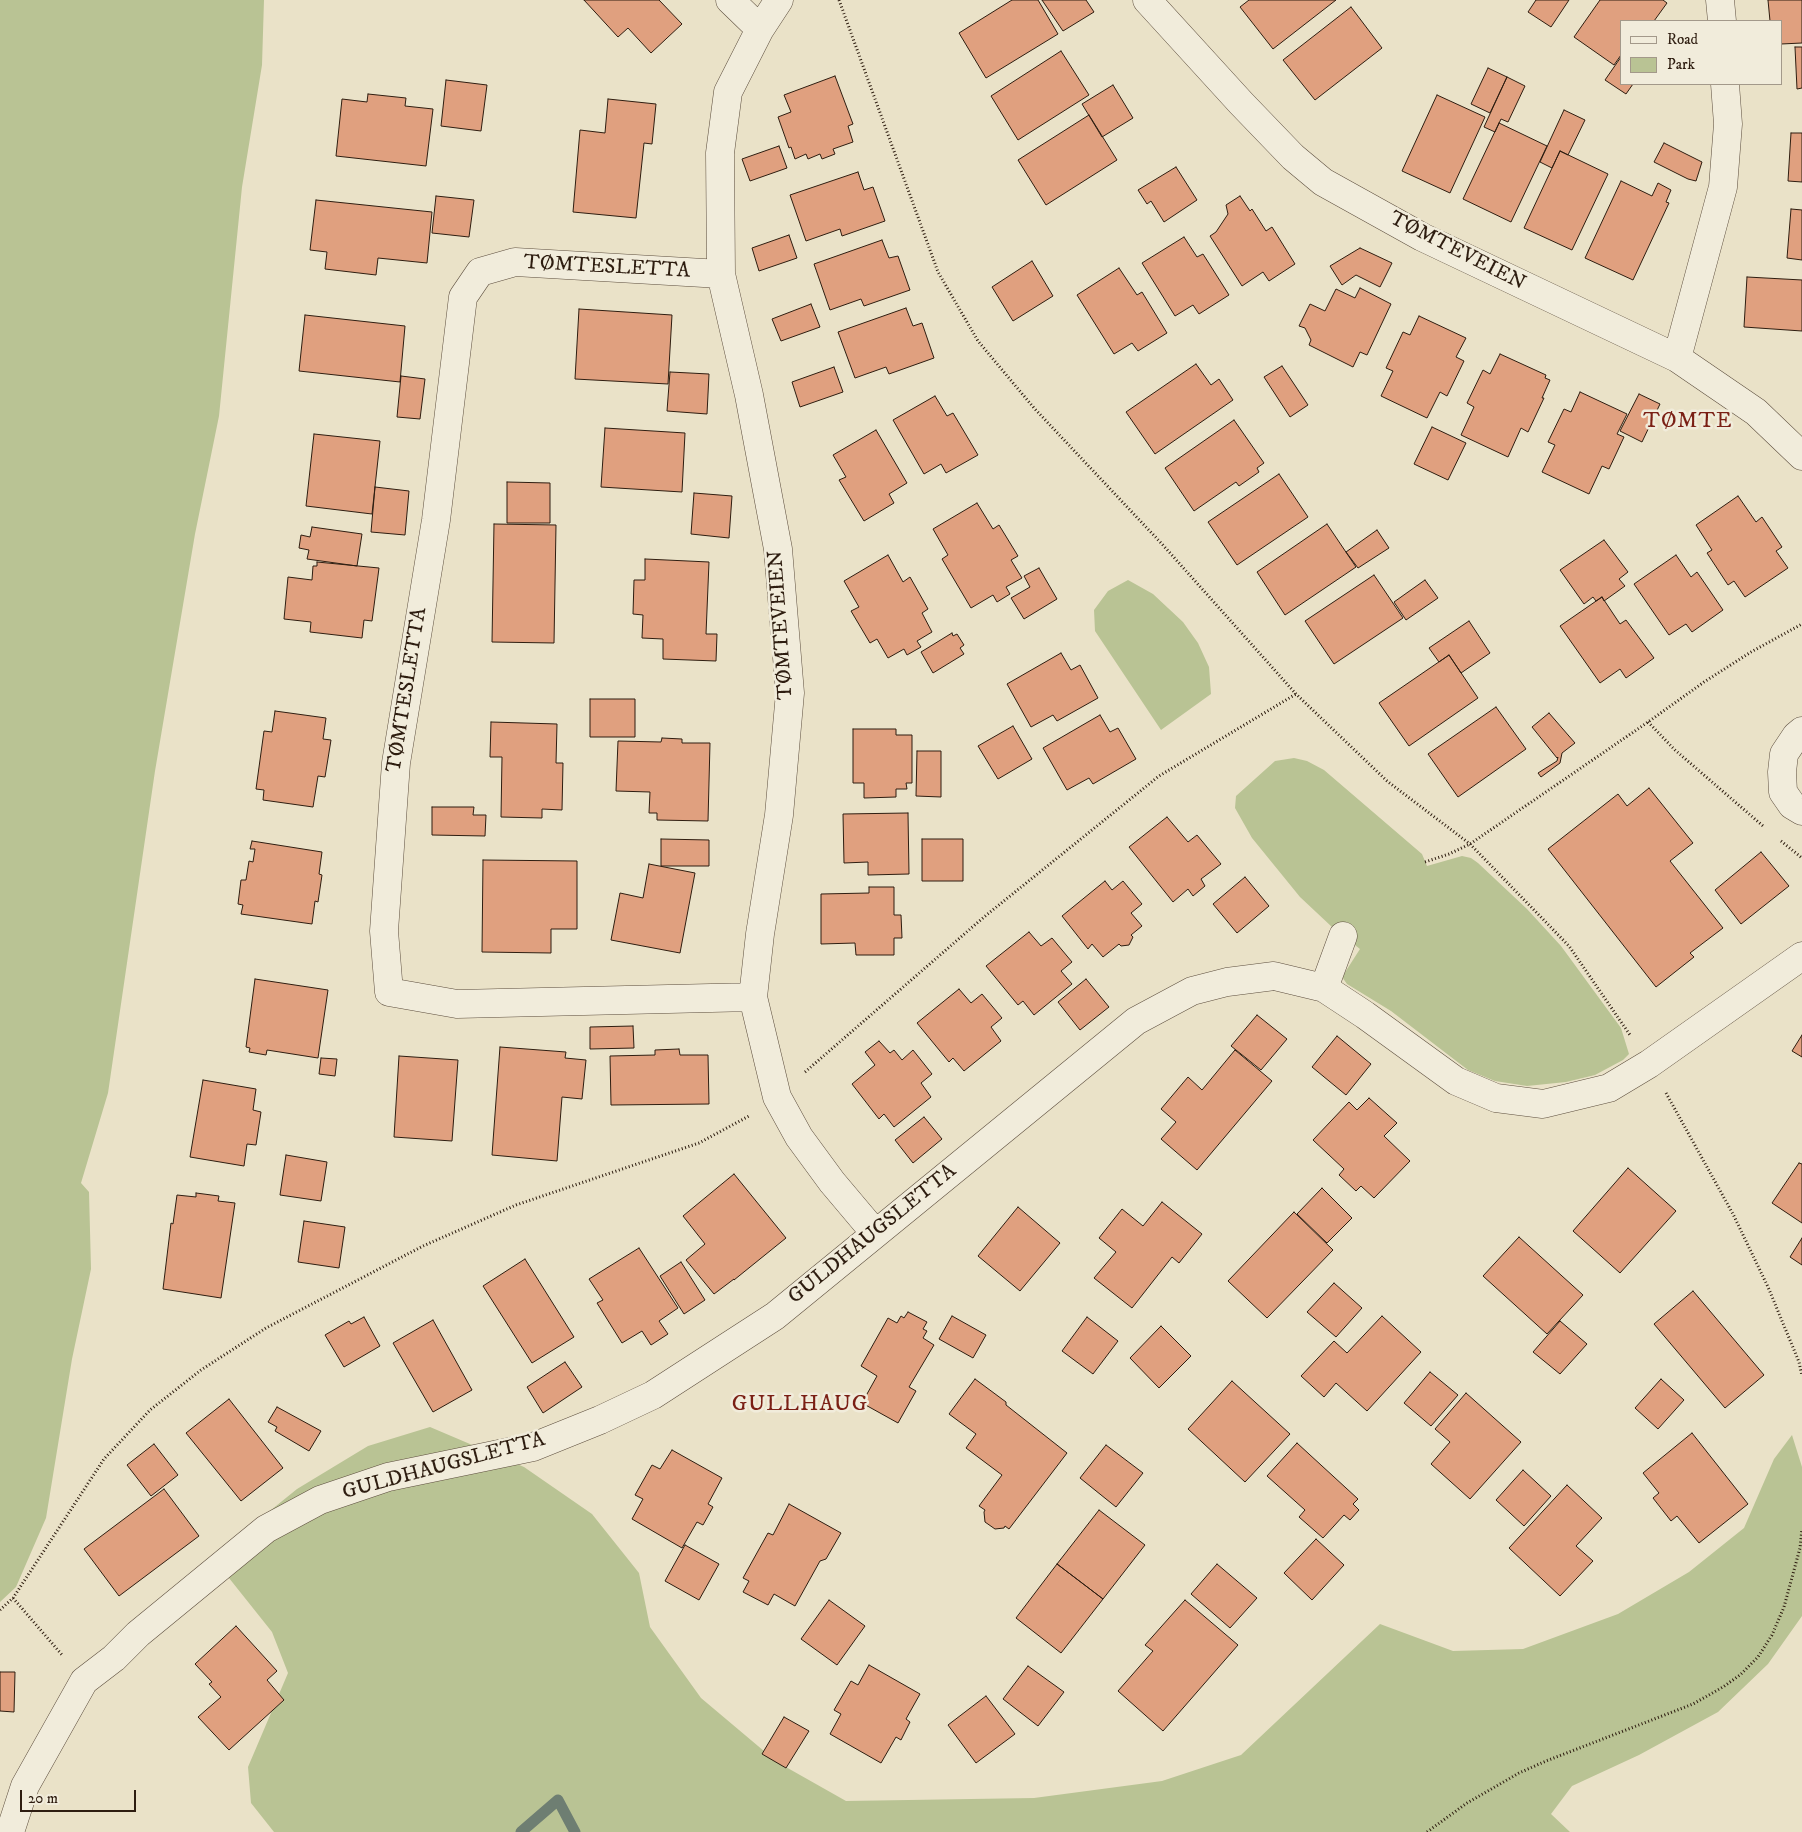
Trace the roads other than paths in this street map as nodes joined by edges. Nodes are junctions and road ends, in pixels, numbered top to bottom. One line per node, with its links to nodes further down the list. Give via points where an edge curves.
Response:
1 (730, 0): 6 (street)
2 (779, 0): 6 (street, TØMTEVEIEN)
3 (1147, 0): 9 (street, TØMTEVEIEN, via 1293,157 1323,182 1422,237)
4 (1720, 0): 5 (street)
5 (1722, 20)
6 (760, 29): 8 (street, TØMTEVEIEN, via 728,92 720,153)
7 (1725, 85): 9 (street, via 1728,124 1723,186)
8 (721, 274): 16 (street, TØMTEVEIEN, via 749,396 778,549 790,693 779,815); 16 (street, TØMTESLETTA, via 515,262 480,272 464,297 436,520 396,763 384,931 389,992 457,1004)
9 (1677, 358): 10 (street, TØMTEVEIEN, via 1756,412)
10 (1802, 456)
11 (1802, 731): 12 (street, via 1784,754 1782,772 1783,792 1792,805)
12 (1802, 811)
13 (1344, 936): 15 (street)
14 (1802, 956): 15 (street, GULDHAUGSLETTA, via 1649,1064 1609,1088 1543,1104 1496,1098 1456,1081)
15 (1324, 988): 17 (street, GULDHAUGSLETTA, via 1274,976 1227,982 1192,991 1129,1028)
16 (753, 998): 17 (street, TØMTEVEIEN, via 777,1097 799,1137)
17 (874, 1233): 18 (street, GULDHAUGSLETTA, via 775,1316 653,1395 533,1447 388,1477 354,1488 320,1500 266,1530 84,1680 25,1786)
18 (10, 1832)

